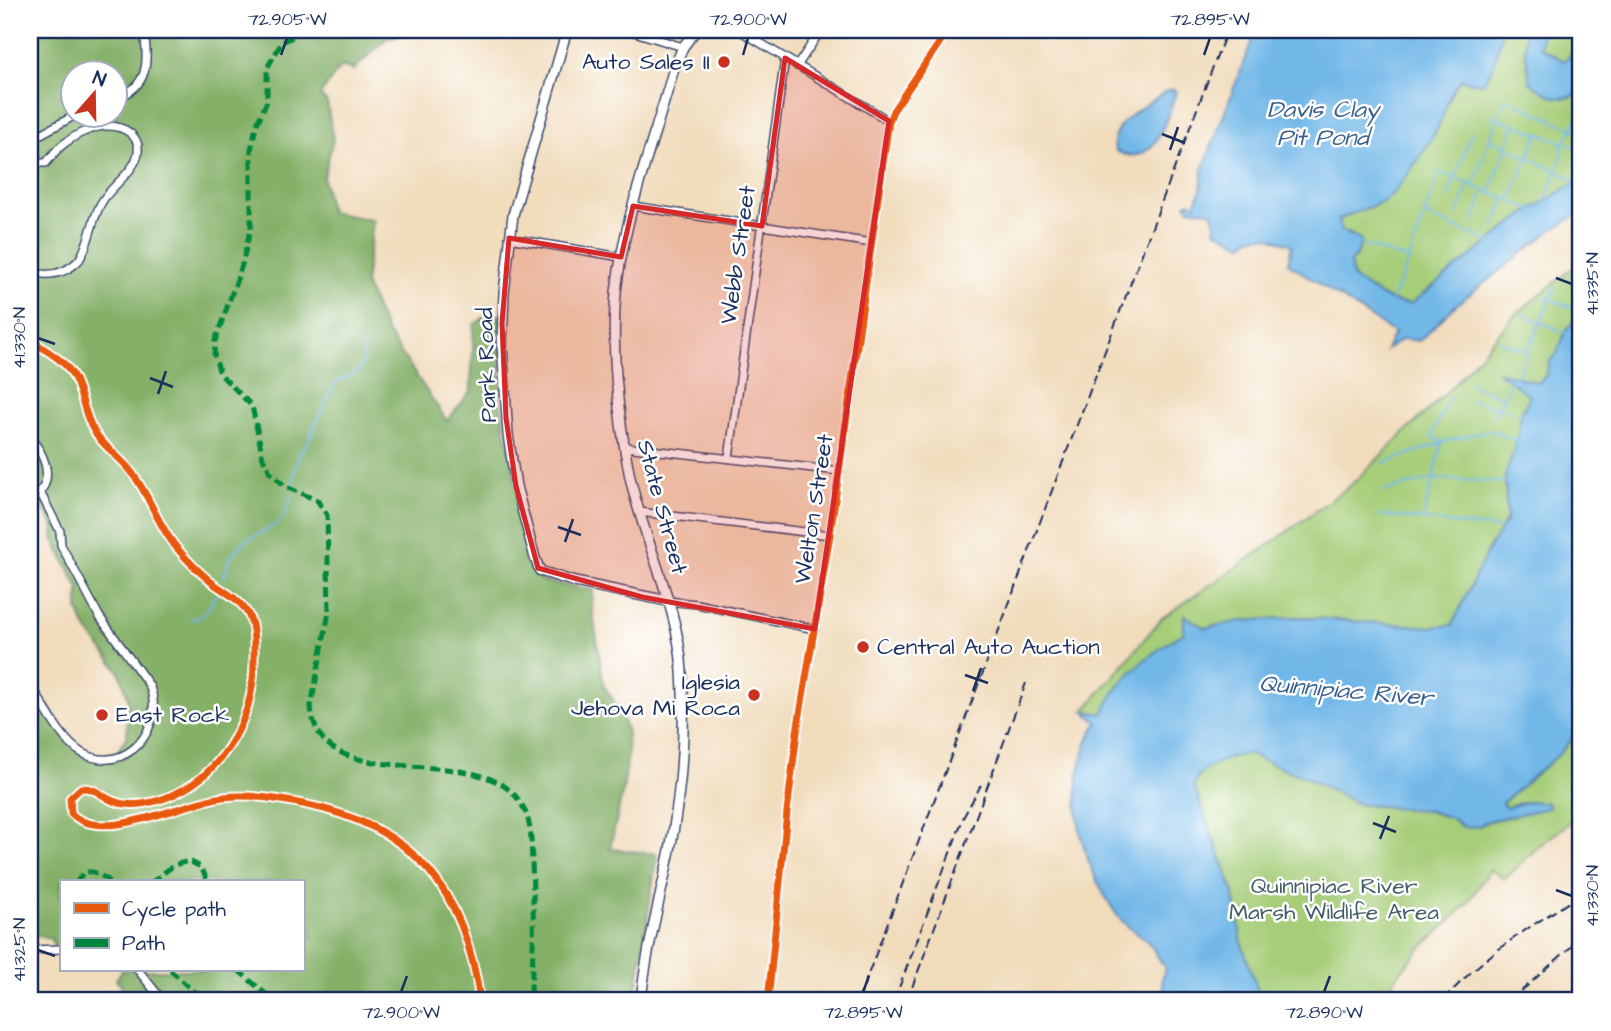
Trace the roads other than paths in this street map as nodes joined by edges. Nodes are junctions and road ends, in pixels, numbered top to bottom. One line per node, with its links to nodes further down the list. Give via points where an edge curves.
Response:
1 (144, 30): 11 (street, via 142,79)
2 (567, 30): 18 (main road, Park Road)
3 (628, 30): 8 (street)
4 (696, 30): 8 (main road, State Street)
5 (739, 30): 9 (street)
6 (821, 30): 10 (street)
7 (942, 39): 12 (street, Welton Street)
8 (683, 47): 16 (main road, State Street)
9 (785, 58): 10 (street); 17 (street, Webb Street)
10 (797, 65): 12 (street)
11 (130, 91)
12 (889, 121): 19 (street, Welton Street)
13 (60, 124): 14 (street, via 39,135)
14 (30, 148)
15 (30, 157): 21 (street, via 35,163 46,163 68,141 105,126 127,131 138,144 133,165 98,209 75,265 58,273)
16 (633, 206): 17 (street); 20 (main road, State Street)
17 (761, 226): 19 (street); 24 (street, Webb Street)
18 (509, 238): 20 (street); 30 (main road, Park Road, via 502,323 506,418 516,486 538,568 557,578)
19 (872, 243): 25 (street, Welton Street)
20 (621, 257): 23 (main road, State Street, via 615,333)
21 (30, 272)
22 (30, 438): 26 (street, via 45,463 46,480)
23 (624, 447): 24 (street); 28 (main road, State Street)
24 (729, 458): 25 (street)
25 (840, 471): 29 (street, Welton Street)
26 (40, 492): 27 (street); 32 (street, via 88,597 149,685 155,703 153,723 129,751 109,758 94,757 65,737)
27 (30, 493)
28 (639, 512): 29 (street); 30 (main road, State Street)
29 (830, 536): 31 (street, Welton Street)
30 (668, 601): 31 (street); 37 (main road, State Street, via 682,669 680,780)
31 (815, 629): 38 (street, Welton Street, via 797,732)
32 (30, 684)
33 (60, 949): 34 (street)
34 (30, 950)
35 (140, 972): 36 (street)
36 (163, 1001)
37 (641, 1001)
38 (768, 1001)

